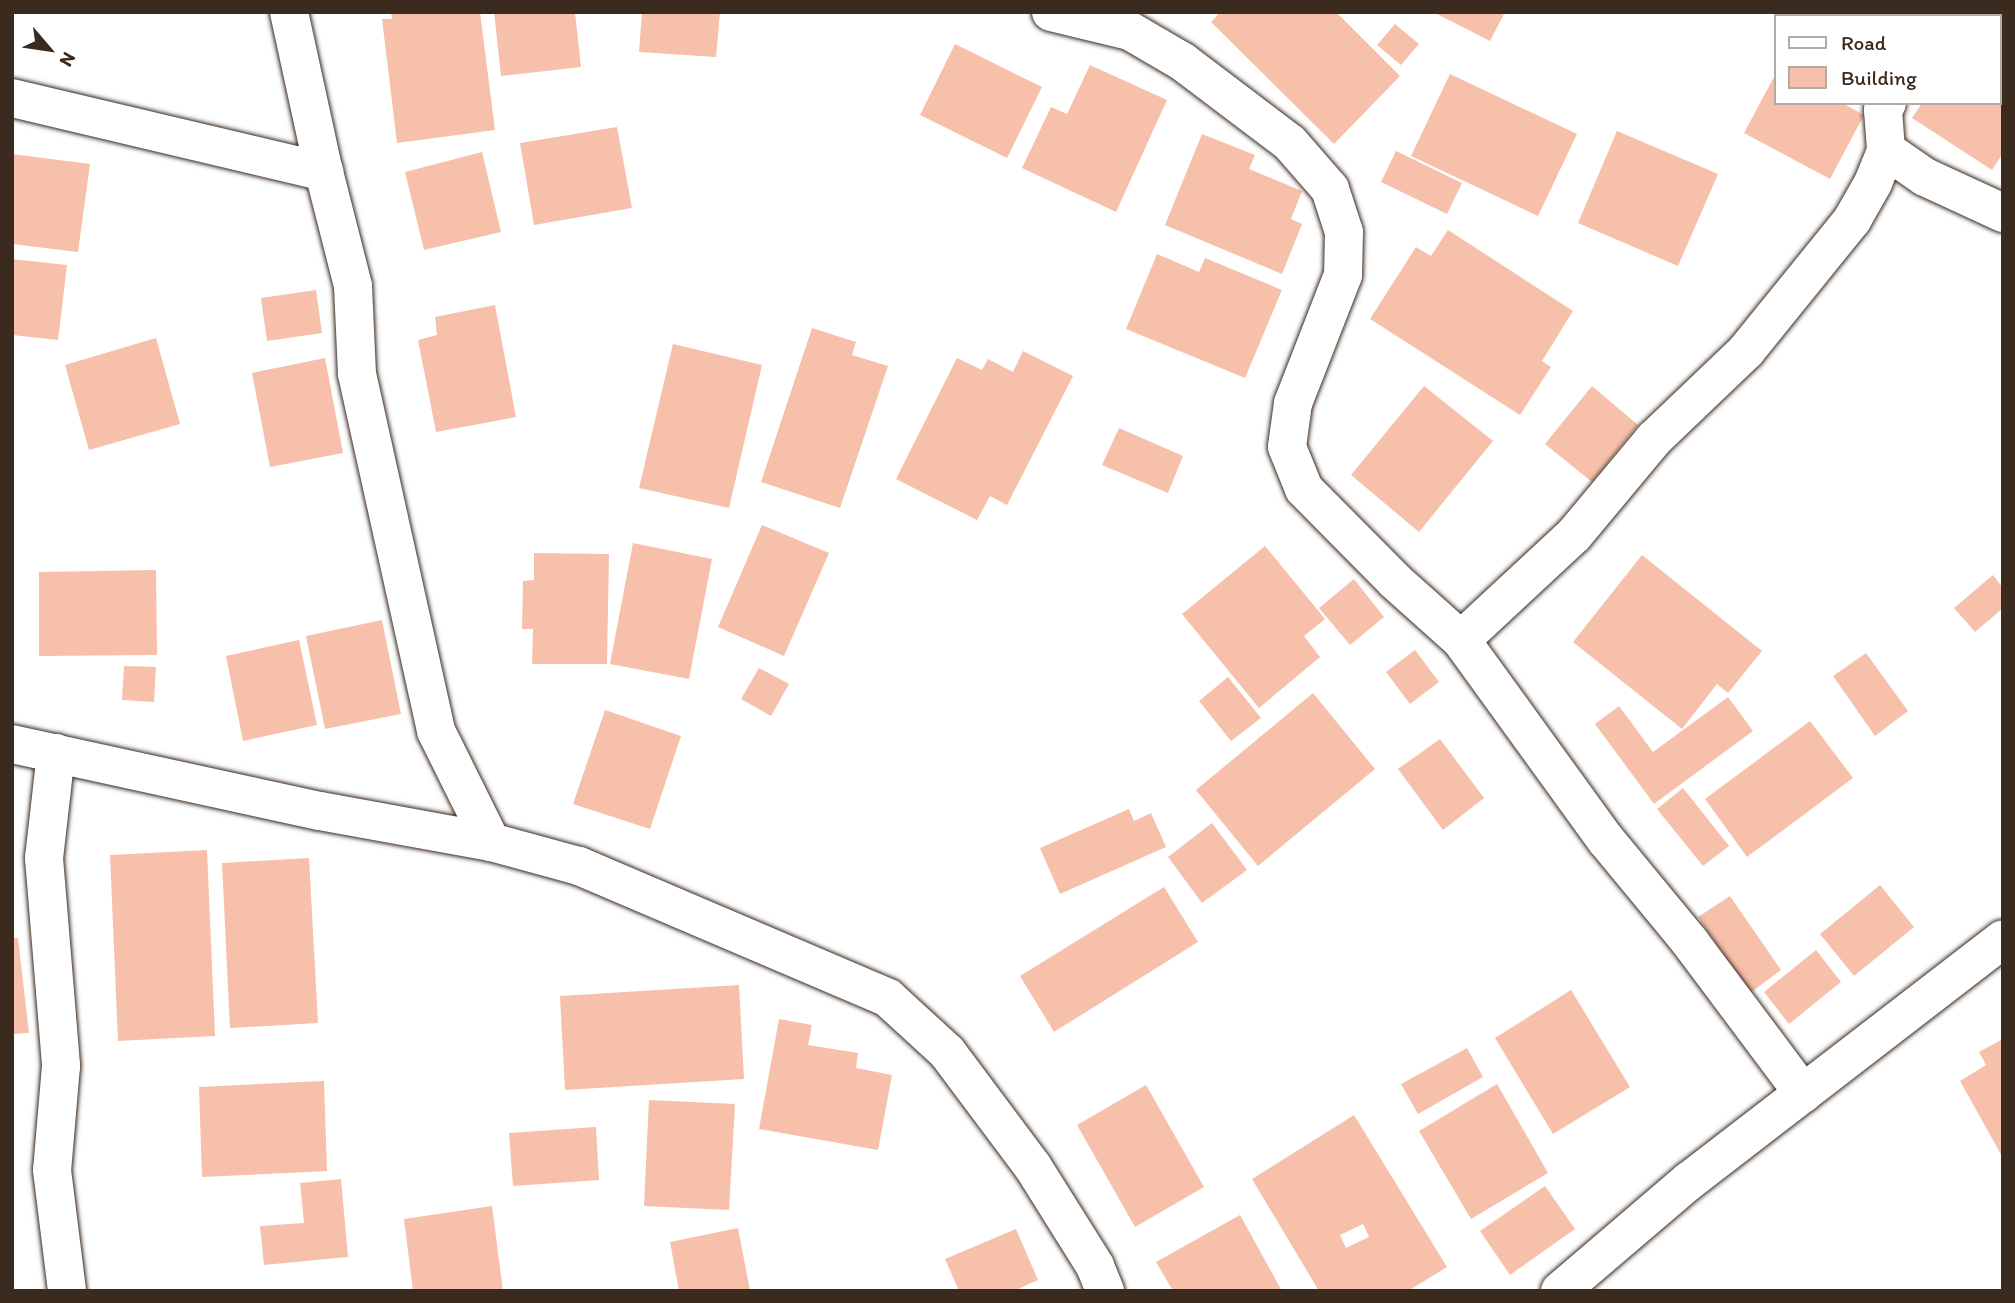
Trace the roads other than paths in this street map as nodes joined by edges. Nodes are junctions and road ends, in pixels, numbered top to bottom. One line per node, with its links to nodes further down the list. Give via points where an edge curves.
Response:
1 (289, 12): 6 (street)
2 (1051, 12): 8 (street, via 1130,31 1183,62 1290,143 1330,189 1344,232 1343,275 1293,403 1287,447 1304,489)
3 (12, 98): 6 (street)
4 (1886, 105): 5 (street)
5 (1886, 150): 7 (street, via 1925,177); 8 (street, via 1852,220 1746,351 1654,439 1574,535)
6 (324, 172): 11 (street, via 353,286 356,374 436,731)
7 (2003, 213)
8 (1461, 640): 13 (street, via 1606,840 1690,942)
9 (12, 744): 10 (street)
10 (56, 753): 11 (street, via 320,811); 14 (street, via 44,859 61,1066 52,1170)
11 (491, 842): 15 (street, via 579,866 888,998 947,1052 1033,1167 1095,1266)
12 (2003, 939): 13 (street)
13 (1803, 1093): 16 (street, via 1689,1181)
14 (67, 1291)
15 (1105, 1291)
16 (1560, 1291)

